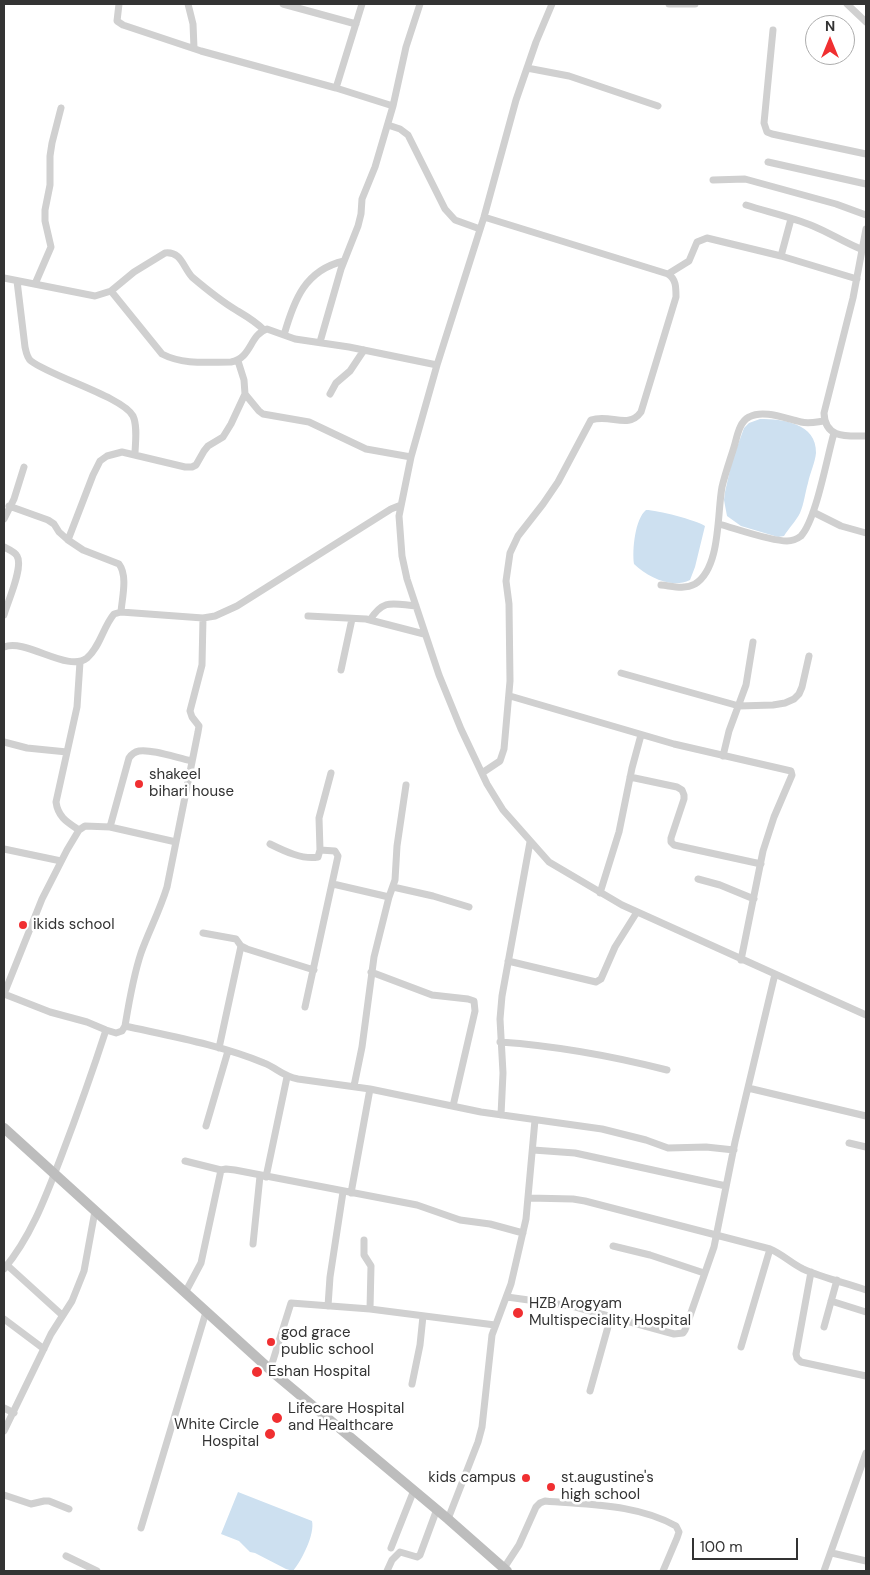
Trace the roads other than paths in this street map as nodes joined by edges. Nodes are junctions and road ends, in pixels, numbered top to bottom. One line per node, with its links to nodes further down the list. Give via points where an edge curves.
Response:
1 (119, 4): 13 (street, via 117,21 122,25)
2 (188, 4): 13 (street)
3 (283, 4): 11 (street)
4 (362, 4): 11 (street)
5 (420, 4): 16 (street, via 406,47)
6 (552, 4): 14 (street)
7 (668, 4): 8 (street)
8 (695, 4)
9 (847, 4): 10 (street)
10 (866, 22)
11 (356, 24): 15 (street)
12 (773, 30): 20 (street, via 764,123 767,132)
13 (194, 48): 15 (street)
14 (528, 68): 17 (street, via 569,76); 26 (street)
15 (336, 88): 16 (street)
16 (393, 106): 19 (street)
17 (658, 106)
18 (61, 108): 37 (street, via 52,142 44,221 52,246)
19 (388, 125): 28 (street, via 408,135 451,217); 32 (street, via 362,199 358,226)
20 (866, 154)
21 (768, 162): 23 (street)
22 (713, 180): 25 (street, via 745,179 836,204)
23 (866, 184)
24 (746, 205): 27 (street)
25 (866, 216)
26 (484, 217): 28 (street); 33 (street)
27 (791, 219): 30 (street); 31 (street)
28 (480, 229): 44 (street)
29 (866, 229): 30 (street)
30 (862, 250): 35 (street)
31 (781, 256): 33 (street, via 707,238 695,245 689,261); 35 (street)
32 (344, 261): 40 (street, via 324,268 307,284 293,304); 41 (street)
33 (668, 274): 76 (street, via 675,282 676,296 641,412 631,422 591,420 558,482 518,536 510,553 506,581)
34 (4, 278): 36 (street)
35 (857, 279): 47 (street)
36 (17, 281): 37 (street); 50 (street, via 28,357 132,414)
37 (34, 284): 38 (street, via 95,296)
38 (111, 291): 39 (street, via 165,252 175,253 193,277); 43 (street, via 162,354 184,361)
39 (264, 330): 40 (street); 43 (street)
40 (284, 335): 41 (street)
41 (320, 342): 42 (street)
42 (364, 350): 44 (street); 46 (street)
43 (238, 361): 45 (street)
44 (437, 365): 51 (street)
45 (245, 394): 50 (street, via 223,438 208,446 196,465 185,467); 51 (street, via 263,414 308,422 366,449)
46 (330, 394)
47 (824, 421): 48 (street); 57 (street, via 802,422 761,414 747,418 737,434 722,488)
48 (834, 433): 49 (street); 55 (street)
49 (866, 436)
50 (135, 455): 59 (street, via 122,452 100,461)
51 (412, 457): 53 (street)
52 (24, 467): 54 (street)
53 (401, 505): 62 (street, via 402,556); 66 (street, via 237,606)
54 (9, 506): 56 (street); 59 (street, via 48,520)
55 (813, 512): 57 (street, via 800,536 787,541); 58 (street, via 841,526)
56 (4, 520)
57 (719, 524): 61 (street, via 708,568 700,580 681,588)
58 (866, 533)
59 (68, 540): 63 (street, via 83,550 119,564 124,577)
60 (4, 547): 64 (street, via 18,560 16,580)
61 (661, 584)
62 (416, 606): 68 (street, via 382,606); 69 (street)
63 (121, 612): 66 (street); 73 (street, via 114,614 93,651)
64 (4, 615)
65 (308, 616): 67 (street)
66 (203, 618): 82 (street, via 202,665 190,711 199,726)
67 (352, 618): 68 (street); 74 (street)
68 (370, 620): 69 (street)
69 (424, 634): 84 (street)
70 (753, 642): 77 (street)
71 (4, 646): 73 (street, via 19,646)
72 (809, 656): 77 (street, via 802,687 794,699 773,705)
73 (80, 662): 80 (street, via 77,707)
74 (341, 670)
75 (621, 672): 77 (street)
76 (510, 696): 78 (street); 84 (street, via 503,755 500,761)
77 (739, 706): 81 (street)
78 (642, 735): 81 (street); 85 (street)
79 (4, 742): 80 (street)
80 (67, 752): 88 (street, via 57,810 62,818)
81 (724, 756): 95 (street, via 791,771)
82 (192, 761): 87 (street, via 152,752 132,754); 89 (street)
83 (331, 773): 93 (street, via 319,818)
84 (482, 773): 90 (street, via 503,810)
85 (630, 777): 95 (street, via 682,790 684,799 671,838 674,845); 99 (street, via 619,832)
86 (406, 785): 98 (street)
87 (110, 828): 88 (street, via 85,826); 89 (street)
88 (79, 830): 94 (street)
89 (176, 842): 113 (street, via 160,910 135,973)
90 (530, 842): 99 (street, via 549,862); 107 (street)
91 (270, 844): 93 (street, via 313,858 318,857)
92 (4, 849): 94 (street)
93 (320, 850): 97 (street, via 338,854)
94 (61, 861): 114 (street, via 4,994)
95 (760, 864): 101 (street)
96 (698, 879): 101 (street)
97 (333, 884): 100 (street); 108 (street)
98 (393, 887): 100 (street); 102 (street)
99 (600, 893): 103 (street)
100 (389, 897): 109 (street)
101 (754, 899): 106 (street)
102 (469, 907)
103 (637, 912): 106 (street); 107 (street, via 615,947 601,979 596,982)
104 (203, 933): 105 (street, via 236,939)
105 (241, 946): 108 (street); 116 (street)
106 (741, 960): 110 (street)
107 (508, 961): 115 (street)
108 (314, 970): 111 (street)
109 (371, 972): 120 (street); 123 (street, via 432,995 474,1001 475,1011)
110 (775, 974): 112 (street); 121 (street)
111 (306, 1007)
112 (866, 1015)
113 (125, 1026): 114 (street, via 120,1033); 116 (street)
114 (106, 1030): 135 (street)
115 (500, 1042): 118 (street, via 616,1057); 124 (street, via 503,1073)
116 (219, 1048): 117 (street)
117 (228, 1051): 119 (street, via 264,1063); 127 (street)
118 (667, 1070)
119 (287, 1077): 120 (street); 136 (street)
120 (354, 1086): 122 (street)
121 (748, 1088): 125 (street); 132 (street)
122 (370, 1089): 123 (street); 139 (street)
123 (453, 1106): 124 (street)
124 (501, 1116): 126 (street)
125 (866, 1116)
126 (535, 1120): 131 (street); 132 (street, via 619,1132 668,1148)
127 (206, 1126)
128 (4, 1128): 135 (main road)
129 (849, 1144): 130 (street)
130 (866, 1147)
131 (533, 1150): 137 (street, via 575,1154); 140 (street)
132 (734, 1150): 137 (street)
133 (185, 1161): 134 (street)
134 (220, 1170): 136 (street); 153 (street, via 201,1263)
135 (54, 1175): 141 (main road); 148 (street, via 28,1234)
136 (263, 1176): 138 (street); 145 (street)
137 (726, 1186): 143 (street)
138 (343, 1192): 139 (street); 156 (street)
139 (351, 1193): 142 (street, via 417,1205 460,1220)
140 (529, 1198): 142 (street); 143 (street, via 585,1201)
141 (95, 1212): 153 (main road); 160 (street, via 84,1271 72,1301)
142 (523, 1233): 154 (street)
143 (716, 1236): 147 (street); 150 (street)
144 (364, 1240): 157 (street, via 363,1252 371,1266)
145 (253, 1244)
146 (613, 1246): 150 (street)
147 (770, 1250): 149 (street); 166 (street)
148 (5, 1267): 160 (street)
149 (811, 1272): 151 (street); 169 (street, via 797,1358 802,1362)
150 (704, 1273): 162 (street, via 682,1333 674,1334)
151 (837, 1280): 152 (street); 155 (street)
152 (866, 1290)
153 (185, 1293): 158 (main road)
154 (507, 1297): 162 (street, via 572,1306); 164 (street)
155 (831, 1301): 159 (street); 165 (street)
156 (328, 1306): 157 (street); 168 (street, via 291,1303)
157 (370, 1310): 161 (street)
158 (206, 1312): 168 (main road); 181 (street)
159 (866, 1312)
160 (62, 1315): 167 (street)
161 (423, 1316): 164 (street); 170 (street)
162 (611, 1316): 171 (street)
163 (4, 1319): 167 (street)
164 (495, 1325): 180 (street, via 478,1442)
165 (824, 1327)
166 (741, 1347)
167 (44, 1349): 173 (street)
168 (270, 1370): 176 (main road)
169 (866, 1376)
170 (412, 1384)
171 (590, 1391)
172 (4, 1408): 173 (street)
173 (14, 1413): 174 (street)
174 (4, 1431)
175 (866, 1454): 183 (street)
176 (414, 1490): 179 (main road); 182 (street)
177 (4, 1495): 178 (street, via 31,1504 49,1501)
178 (69, 1509)
179 (437, 1509): 180 (main road); 188 (street, via 420,1555 400,1552)
180 (448, 1519): 186 (main road)
181 (142, 1528)
182 (391, 1548)
183 (832, 1553): 185 (street); 190 (street)
184 (66, 1556): 187 (street)
185 (866, 1561)
186 (505, 1570): 189 (street, via 536,1507 545,1501 612,1507 654,1516 676,1526 679,1532)
187 (97, 1571)
188 (387, 1571)
189 (663, 1571)
190 (824, 1571)

